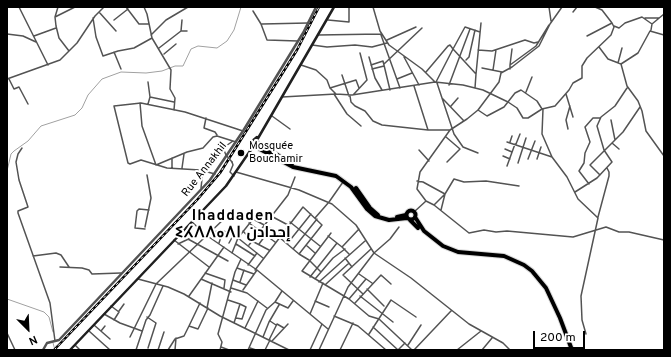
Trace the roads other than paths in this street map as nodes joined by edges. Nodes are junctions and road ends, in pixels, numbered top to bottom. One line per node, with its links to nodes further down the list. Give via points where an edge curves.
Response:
1 (23, 7): 15 (street)
2 (58, 7): 22 (street)
3 (75, 7): 22 (street)
4 (104, 7): 19 (street)
5 (144, 7): 33 (street)
6 (188, 7): 49 (street, via 166,20)
7 (316, 7): 29 (street, Rue Annakhil)
8 (334, 7): 28 (main road)
9 (349, 7): 28 (street, via 349,22)
10 (372, 7): 48 (street)
11 (549, 7): 31 (street)
12 (562, 7): 31 (street)
13 (577, 7): 20 (street)
14 (595, 7): 17 (street)
15 (20, 8): 52 (street)
16 (127, 8): 26 (street); 33 (street, via 139,24)
17 (601, 8): 32 (street)
18 (253, 11): 34 (street)
19 (99, 12): 23 (street); 44 (street)
20 (573, 12)
21 (664, 14): 25 (street)
22 (55, 17): 38 (street)
23 (93, 18): 71 (street); 72 (street, via 96,38 103,56)
24 (645, 18): 25 (street); 35 (street); 36 (street, via 625,22 619,28)
25 (659, 18): 35 (street)
26 (114, 20)
27 (182, 20): 41 (street)
28 (327, 20): 50 (main road)
29 (308, 23): 34 (street); 56 (street, Rue Annakhil)
30 (481, 23): 46 (street)
31 (551, 23): 57 (street); 90 (street, via 539,46)
32 (612, 23): 36 (street); 53 (street)
33 (149, 24): 49 (street)
34 (261, 24): 56 (street, via 267,40)
35 (652, 24): 43 (street)
36 (614, 26): 63 (street)
37 (416, 27): 55 (street)
38 (56, 28): 52 (street); 71 (street, via 59,38)
39 (422, 28): 70 (street)
40 (470, 29): 42 (street); 66 (street, via 465,27); 75 (street)
41 (181, 30): 45 (street); 64 (street)
42 (475, 30): 46 (street); 79 (street, via 469,57)
43 (651, 30): 51 (street); 81 (street, via 638,53)
44 (116, 31)
45 (187, 31)
46 (480, 32): 68 (street)
47 (7, 34): 59 (street, via 28,37)
48 (381, 34): 50 (street); 55 (street); 61 (street)
49 (151, 35): 54 (street)
50 (318, 35): 62 (main road)
51 (664, 35)
52 (34, 36): 59 (street)
53 (587, 36)
54 (152, 38): 64 (street); 72 (street, via 135,48)
55 (386, 40): 58 (street)
56 (298, 42): 144 (street, Rue Annakhil)
57 (538, 42): 69 (street, via 525,40); 85 (street)
58 (388, 43): 61 (street); 70 (street)
59 (38, 44): 86 (street)
60 (176, 44): 74 (street)
61 (383, 44): 62 (street, via 372,47); 78 (street)
62 (312, 45): 82 (main road)
63 (599, 47): 80 (street, via 608,59); 116 (street, via 585,61 582,78 573,83)
64 (159, 48): 74 (street)
65 (622, 48): 80 (street)
66 (453, 49): 75 (street); 92 (street, via 448,46); 102 (street)
67 (512, 49): 85 (street)
68 (478, 50): 69 (street); 95 (street)
69 (496, 50): 91 (street)
70 (397, 51): 76 (street); 78 (street)
71 (69, 52): 86 (street)
72 (114, 52): 88 (street)
73 (360, 53): 107 (street, via 367,80)
74 (163, 55): 122 (street, via 171,70 170,89 175,98)
75 (460, 55): 79 (street); 104 (street)
76 (404, 56): 92 (street); 94 (street)
77 (369, 57): 83 (street)
78 (389, 59): 84 (street); 99 (street)
79 (465, 61): 95 (street)
80 (618, 63): 81 (street)
81 (621, 64): 110 (street)
82 (300, 65): 106 (street, via 316,70 327,80); 119 (main road)
83 (371, 65): 84 (street, via 382,61); 89 (street)
84 (384, 65): 89 (street); 111 (street)
85 (510, 65): 90 (street)
86 (48, 66): 98 (street)
87 (482, 68): 91 (street)
88 (121, 69)
89 (372, 69): 112 (street)
90 (510, 69): 93 (street)
91 (493, 70): 93 (street)
92 (426, 72): 102 (street)
93 (502, 72): 115 (street, via 499,82)
94 (412, 73): 99 (street); 103 (street)
95 (476, 74): 109 (street)
96 (342, 75): 101 (street)
97 (532, 77): 113 (street)
98 (8, 79): 125 (street, via 14,89 19,87)
99 (396, 79): 108 (street)
100 (148, 82): 118 (street)
101 (345, 83): 106 (street); 107 (street, via 356,80); 117 (street)
102 (436, 83): 103 (street); 104 (street); 120 (street)
103 (419, 85): 105 (street)
104 (449, 85): 109 (street)
105 (414, 86): 108 (street); 142 (street)
106 (330, 88): 114 (street)
107 (359, 88): 117 (street)
108 (400, 88): 111 (street)
109 (475, 88): 115 (street)
110 (628, 88): 129 (street); 136 (street, via 615,106)
111 (390, 90): 112 (street)
112 (382, 91): 117 (street)
113 (526, 92): 123 (street, via 518,91); 130 (street)
114 (335, 94): 117 (street); 119 (street); 139 (street, via 346,114)
115 (490, 94): 123 (street); 132 (street)
116 (566, 94): 128 (street); 130 (street, via 554,108)
117 (350, 96): 142 (street, via 354,106 380,124)
118 (150, 97): 122 (street); 126 (street)
119 (280, 97): 133 (main road)
120 (442, 97): 127 (street); 143 (street)
121 (458, 98): 127 (street)
122 (174, 102): 131 (street)
123 (508, 102): 130 (street, via 517,108 524,118); 132 (street, via 487,116)
124 (140, 103): 126 (street); 179 (street, via 142,126); 179 (street, via 113,107 127,161 130,164 141,160)
125 (28, 104)
126 (148, 104): 131 (street)
127 (451, 106): 138 (street)
128 (570, 106): 134 (street); 141 (street, via 566,120)
129 (640, 107): 150 (street); 170 (street, via 646,131)
130 (543, 109): 171 (street, via 542,134)
131 (174, 110): 135 (street)
132 (478, 110): 138 (street)
133 (271, 115): 140 (street); 154 (main road)
134 (573, 117)
135 (206, 118): 144 (street); 146 (street, via 204,128 215,132)
136 (600, 118): 164 (street, via 597,126); 193 (street, via 593,118 585,127 590,142 579,171)
137 (611, 120): 150 (street)
138 (464, 122): 143 (street)
139 (361, 126)
140 (290, 129)
141 (568, 129)
142 (428, 130): 143 (street)
143 (451, 130): 148 (street); 166 (street, via 463,147)
144 (243, 131): 152 (street, Rue Annakhil)
145 (520, 134): 156 (street)
146 (217, 136): 151 (street); 168 (street, via 203,148)
147 (512, 136): 156 (street, via 509,142)
148 (446, 137): 176 (street); 177 (street, via 460,149)
149 (526, 138): 157 (street)
150 (615, 140): 155 (street)
151 (233, 141): 152 (street); 189 (street, bridge, via 223,148 232,162 230,172)
152 (236, 142): 186 (street, Rue Annakhil)
153 (534, 142): 163 (street)
154 (255, 143): 185 (main road); 191 (highway, via 289,165 332,174); 209 (highway, via 294,165 344,177 375,213 385,217)
155 (612, 143): 160 (street); 164 (street)
156 (515, 144): 157 (street); 165 (street)
157 (523, 147): 163 (street); 178 (street)
158 (541, 147): 167 (street)
159 (22, 148): 267 (street, via 16,162 28,207 18,213)
160 (619, 148)
161 (505, 149): 165 (street)
162 (419, 150): 176 (street)
163 (532, 150): 167 (street); 174 (street)
164 (604, 150): 181 (street, via 612,161); 188 (street, via 590,165)
165 (512, 152): 173 (street)
166 (478, 153)
167 (539, 153): 171 (street); 175 (street)
168 (184, 154): 172 (street); 183 (street)
169 (503, 156): 173 (street)
170 (664, 156)
171 (552, 157): 197 (street)
172 (172, 158): 179 (street); 182 (street)
173 (510, 158): 180 (street)
174 (528, 159)
175 (537, 159)
176 (429, 161): 192 (street, via 420,172)
177 (448, 162)
178 (518, 163)
179 (155, 165): 182 (street)
180 (507, 166)
181 (607, 168): 188 (street); 210 (street, via 609,176)
182 (172, 169): 183 (street)
183 (182, 169): 184 (street)
184 (203, 170): 186 (street); 196 (street)
185 (236, 172): 189 (main road); 195 (street)
186 (215, 174): 196 (street, Rue Annakhil)
187 (147, 175): 202 (street, via 151,194)
188 (600, 175): 193 (street)
189 (234, 176): 212 (main road)
190 (295, 177): 195 (street)
191 (344, 181): 199 (street); 209 (highway, via 375,216 389,220)
192 (417, 181): 198 (street); 200 (street, via 418,192)
193 (589, 184): 197 (street)
194 (519, 186): 198 (street, via 454,179)
195 (291, 189): 199 (street); 206 (street)
196 (201, 190): 287 (street, Rue Annakhil)
197 (575, 192): 210 (street, via 578,199)
198 (445, 194): 201 (street); 203 (street)
199 (329, 202): 211 (street); 219 (street)
200 (425, 202): 201 (street); 204 (street)
201 (434, 205): 203 (street)
202 (149, 210): 202 (street, via 145,228 135,227 139,208)
203 (441, 210): 220 (street, via 469,233 484,230 573,237)
204 (414, 212): 208 (highway); 209 (highway, via 408,211)
205 (311, 214): 211 (street); 213 (street, via 302,208); 218 (street)
206 (271, 216): 215 (street); 216 (street)
207 (226, 217): 223 (street)
208 (415, 217): 209 (highway); 409 (highway, via 424,231 443,246 466,253 504,256 532,271 546,288 560,318)
209 (408, 218): 409 (highway, via 428,239 445,250 457,254 504,259 529,272 543,289)
210 (598, 218): 220 (street)
211 (316, 219): 229 (street); 236 (street, via 322,225)
212 (192, 222): 222 (street); 237 (main road)
213 (290, 222): 216 (street); 218 (street)
214 (249, 223): 215 (street, via 253,219); 221 (street); 225 (street)
215 (264, 224): 225 (street); 228 (street)
216 (288, 225): 228 (street)
217 (398, 227): 264 (street, via 390,239)
218 (299, 229): 229 (street); 249 (street)
219 (359, 229): 240 (street); 254 (street)
220 (596, 230): 238 (street, via 609,227 619,232); 372 (street, via 581,296 582,320)
221 (243, 231): 233 (street); 239 (street)
222 (203, 232): 230 (street); 235 (street)
223 (210, 232): 224 (street); 230 (street)
224 (223, 232): 227 (street); 246 (street)
225 (259, 232): 231 (street); 239 (street)
226 (331, 232): 232 (street)
227 (234, 234): 233 (street); 242 (street)
228 (281, 234): 234 (street)
229 (304, 234): 236 (street); 255 (street)
230 (206, 235): 245 (street); 246 (street)
231 (265, 236): 241 (street); 248 (street)
232 (328, 236): 243 (street); 252 (street)
233 (239, 237): 247 (street); 251 (street)
234 (279, 237): 241 (street); 249 (street)
235 (188, 239): 244 (street); 245 (street)
236 (311, 239): 250 (street); 252 (street)
237 (174, 240): 244 (street); 293 (main road)
238 (664, 240)
239 (252, 241): 248 (street); 251 (street)
240 (365, 241): 257 (street); 266 (street)
241 (275, 242): 258 (street)
242 (229, 243)
243 (337, 243): 254 (street); 282 (street)
244 (178, 244): 260 (street)
245 (198, 244): 260 (street); 268 (street)
246 (219, 244): 253 (street)
247 (236, 244): 259 (street); 261 (street)
248 (259, 244): 258 (street)
249 (287, 244): 255 (street)
250 (306, 245): 263 (street); 265 (street)
251 (249, 246): 259 (street); 262 (street)
252 (320, 246): 263 (street)
253 (224, 247): 261 (street); 268 (street)
254 (342, 247): 256 (street)
255 (293, 249): 265 (street)
256 (345, 249): 266 (street); 285 (street)
257 (371, 249): 264 (street); 279 (street)
258 (269, 250): 270 (street)
259 (248, 252): 269 (street)
260 (188, 253): 280 (street); 303 (street)
261 (232, 253): 272 (street)
262 (257, 253): 269 (street); 270 (street)
263 (315, 253): 273 (street)
264 (374, 253): 290 (street); 337 (street, via 411,278)
265 (299, 254): 273 (street)
266 (349, 254): 271 (street)
267 (33, 256): 278 (street, via 56,253 61,255); 379 (street, via 50,303)
268 (218, 256): 274 (street); 280 (street)
269 (255, 256): 276 (street)
270 (263, 258): 284 (street)
271 (345, 258): 275 (street); 298 (street)
272 (241, 259): 276 (street); 281 (street)
273 (309, 260): 282 (street); 292 (street, via 302,271)
274 (228, 261)
275 (349, 263): 279 (street); 286 (street)
276 (248, 265): 284 (street)
277 (60, 267): 278 (street)
278 (68, 267): 287 (street, via 88,269 92,274)
279 (352, 267): 291 (street)
280 (210, 268): 288 (street)
281 (237, 268): 283 (street); 297 (street)
282 (317, 268): 285 (street); 292 (street)
283 (244, 270): 289 (street); 300 (street)
284 (256, 270): 289 (street); 314 (street)
285 (321, 272): 295 (street)
286 (340, 272): 291 (street); 304 (street)
287 (121, 273): 379 (street, Rue Annakhil)
288 (205, 273): 294 (street); 309 (street, via 225,280)
289 (254, 274): 307 (street)
290 (359, 274): 296 (street); 302 (street)
291 (343, 275): 302 (street)
292 (310, 277): 295 (street)
293 (137, 278): 303 (street); 331 (main road)
294 (202, 278): 299 (street); 319 (street)
295 (315, 279): 298 (street)
296 (366, 279): 305 (street); 311 (street)
297 (233, 280): 300 (street); 310 (street)
298 (319, 282): 301 (street)
299 (212, 283): 309 (street); 334 (street)
300 (240, 283): 307 (street)
301 (323, 283): 304 (street); 324 (street)
302 (351, 283): 311 (street); 317 (street)
303 (156, 284): 308 (street); 360 (street)
304 (326, 284): 317 (street)
305 (372, 284): 306 (street, via 381,275); 312 (street)
306 (391, 284)
307 (247, 285): 313 (street)
308 (163, 286): 319 (street); 342 (street)
309 (224, 288): 315 (street)
310 (231, 288): 313 (street); 315 (street)
311 (358, 288): 316 (street); 320 (street)
312 (367, 289): 316 (street); 332 (street)
313 (243, 291): 323 (street)
314 (282, 291): 322 (street); 325 (street)
315 (230, 292): 321 (street)
316 (363, 294): 318 (street)
317 (343, 296): 320 (street); 341 (street)
318 (360, 296): 327 (street); 338 (street)
319 (189, 297): 326 (street)
320 (349, 299): 327 (street)
321 (228, 300): 329 (street); 344 (street)
322 (294, 300): 330 (street, via 289,308); 340 (street)
323 (258, 301): 335 (street); 361 (street)
324 (315, 301): 333 (street); 340 (street)
325 (275, 302): 330 (street); 335 (street)
326 (200, 303): 334 (street); 358 (street)
327 (354, 303): 346 (street, via 369,316)
328 (124, 304): 336 (street)
329 (240, 304): 345 (street); 345 (street, via 246,307 242,319)
330 (279, 305): 348 (street)
331 (111, 306): 336 (street); 339 (main road)
332 (385, 306): 338 (street); 343 (street, via 392,300)
333 (329, 307)
334 (208, 308): 344 (street); 358 (street, via 198,329)
335 (267, 308): 370 (street)
336 (119, 311): 347 (street)
337 (451, 311): 367 (street); 406 (street)
338 (381, 313): 346 (street); 349 (street)
339 (104, 314): 347 (street); 354 (main road)
340 (310, 314): 353 (street)
341 (334, 316): 351 (street); 363 (street)
342 (147, 317): 366 (street); 384 (street, via 156,323)
343 (416, 317)
344 (223, 318): 350 (street); 383 (street, via 218,335 222,342)
345 (236, 318): 350 (street)
346 (379, 319): 359 (street); 380 (street)
347 (114, 320): 360 (street)
348 (270, 321): 355 (street); 374 (street)
349 (393, 322)
350 (234, 323): 361 (street)
351 (353, 323): 371 (street); 403 (street)
352 (288, 324): 362 (street)
353 (322, 324): 363 (street); 401 (street)
354 (94, 325): 364 (main road); 365 (street)
355 (276, 325): 362 (street); 378 (street)
356 (421, 325): 382 (street)
357 (105, 326): 365 (street)
358 (189, 326): 375 (street, via 184,336)
359 (373, 327): 371 (street); 405 (street)
360 (134, 328): 366 (street); 373 (street)
361 (245, 328): 370 (street)
362 (284, 328): 378 (street)
363 (328, 329): 402 (street)
364 (89, 330): 381 (main road); 391 (street)
365 (101, 331): 377 (street)
366 (142, 331): 392 (street)
367 (481, 331): 376 (street); 407 (street)
368 (164, 332): 393 (street)
369 (7, 333): 387 (street)
370 (255, 333): 374 (street); 385 (street)
371 (368, 334): 404 (street)
372 (586, 334)
373 (130, 337)
374 (263, 337): 378 (street)
375 (176, 338): 394 (street); 395 (street)
376 (492, 338): 386 (street, via 503,343); 408 (street)
377 (110, 339)
378 (270, 340): 399 (street); 400 (street)
379 (56, 342): 388 (street, via 47,343)
380 (405, 343): 382 (street); 405 (street)
381 (75, 345): 389 (main road); 390 (street)
382 (408, 345): 406 (street)
383 (221, 347): 396 (street); 397 (street)
384 (148, 348)
385 (249, 349): 398 (street)
386 (508, 349)
387 (15, 350)
388 (43, 350)
389 (70, 350)
390 (80, 350)
391 (110, 350)
392 (136, 350)
393 (158, 350)
394 (168, 350)
395 (175, 350)
396 (220, 350)
397 (229, 350)
398 (256, 350)
399 (265, 350)
400 (289, 350)
401 (310, 350)
402 (319, 350)
403 (340, 350)
404 (386, 350)
405 (398, 350)
406 (413, 350)
407 (457, 350)
408 (482, 350)
409 (570, 350)

